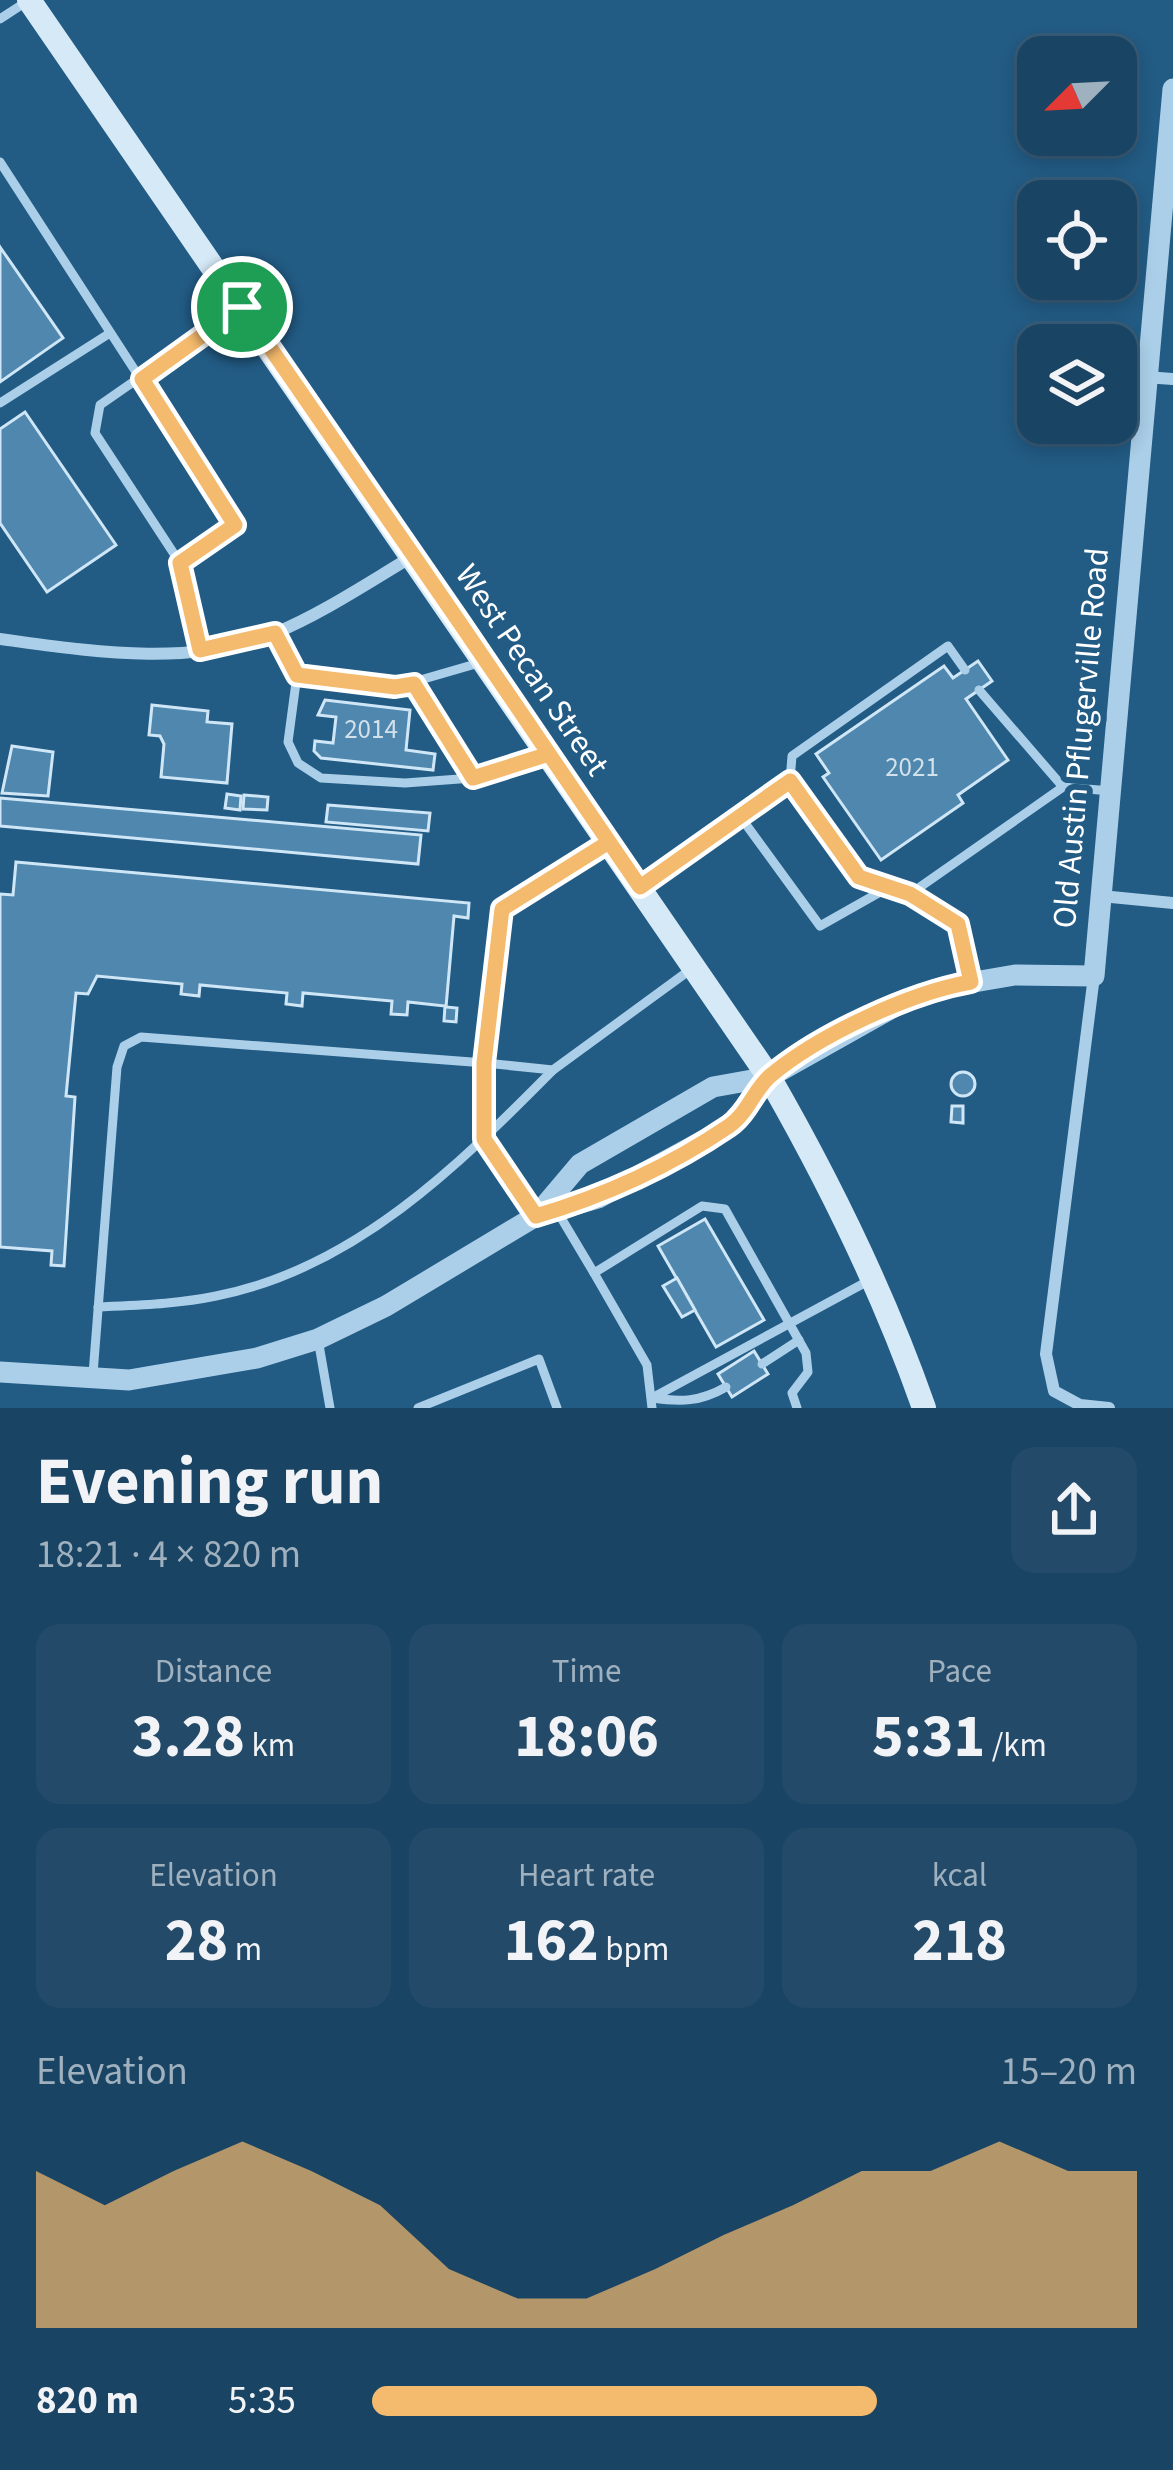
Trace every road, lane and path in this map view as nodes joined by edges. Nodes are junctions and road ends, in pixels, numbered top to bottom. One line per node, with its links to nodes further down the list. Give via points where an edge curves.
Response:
1 (29, 0): 2 (lane); 5 (main road, West Pecan Street)
2 (0, 19)
3 (1173, 89): 7 (street, Old Austin Pflugerville Road)
4 (0, 162): 6 (lane)
5 (242, 307): 8 (lane); 11 (main road, West Pecan Street)
6 (110, 333): 8 (lane); 10 (lane)
7 (1145, 377): 9 (street); 25 (street, Old Austin Pflugerville Road)
8 (142, 379): 12 (lane, via 100,404 95,433); 12 (lane, via 235,525)
9 (1173, 379)
10 (0, 404)
11 (415, 556): 13 (street); 16 (main road, West Pecan Street)
12 (180, 563): 15 (lane)
13 (275, 633): 15 (street); 18 (lane)
14 (0, 639): 15 (street, via 94,652)
15 (200, 650)
16 (486, 661): 19 (lane); 21 (main road, West Pecan Street)
17 (964, 670): 23 (lane, via 948,646 792,756)
18 (297, 675): 19 (lane); 22 (lane, via 288,742 298,763 321,778)
19 (414, 684): 22 (lane)
20 (979, 690): 24 (lane)
21 (549, 754): 22 (lane); 27 (main road, West Pecan Street)
22 (473, 778)
23 (790, 781): 26 (lane); 29 (lane, via 859,877)
24 (1063, 787): 25 (lane); 30 (lane)
25 (1111, 791): 31 (street, Old Austin Pflugerville Road)
26 (742, 819): 28 (lane); 29 (lane, via 820,926)
27 (609, 842): 28 (main road, West Pecan Street); 36 (lane, via 502,909)
28 (640, 887): 33 (main road, West Pecan Street)
29 (889, 887): 30 (lane)
30 (910, 894): 35 (lane, via 958,924)
31 (1101, 896): 32 (street); 34 (street, Old Austin Pflugerville Road)
32 (1173, 903)
33 (694, 967): 37 (lane); 38 (main road, West Pecan Street)
34 (1094, 976): 35 (street); 57 (street, Old Austin Pflugerville Road, via 1046,1354 1054,1391)
35 (971, 982): 38 (street, via 883,1012)
36 (484, 1063): 37 (lane); 39 (lane); 43 (lane, via 141,1037 124,1046)
37 (553, 1070): 39 (lane)
38 (769, 1077): 40 (street, via 734,1124 598,1198); 40 (street, via 713,1088 580,1164); 42 (main road, West Pecan Street)
39 (484, 1139): 40 (lane); 43 (lane, via 440,1182 302,1269 220,1296)
40 (546, 1213): 41 (lane); 45 (street)
41 (594, 1274): 44 (lane, via 702,1206 725,1209); 51 (lane, via 647,1365)
42 (875, 1277): 44 (lane); 56 (main road, West Pecan Street)
43 (98, 1307): 49 (lane)
44 (789, 1323): 46 (lane); 51 (lane)
45 (318, 1339): 49 (street, via 186,1374); 52 (lane)
46 (799, 1340): 47 (lane); 55 (lane, via 808,1372 792,1394)
47 (762, 1364)
48 (0, 1372): 49 (street)
49 (92, 1379)
50 (726, 1387): 51 (lane, via 706,1398)
51 (652, 1403)
52 (330, 1408)
53 (418, 1408): 54 (lane, via 539,1360)
54 (557, 1408)
55 (796, 1408)
56 (924, 1408)
57 (1109, 1408)

